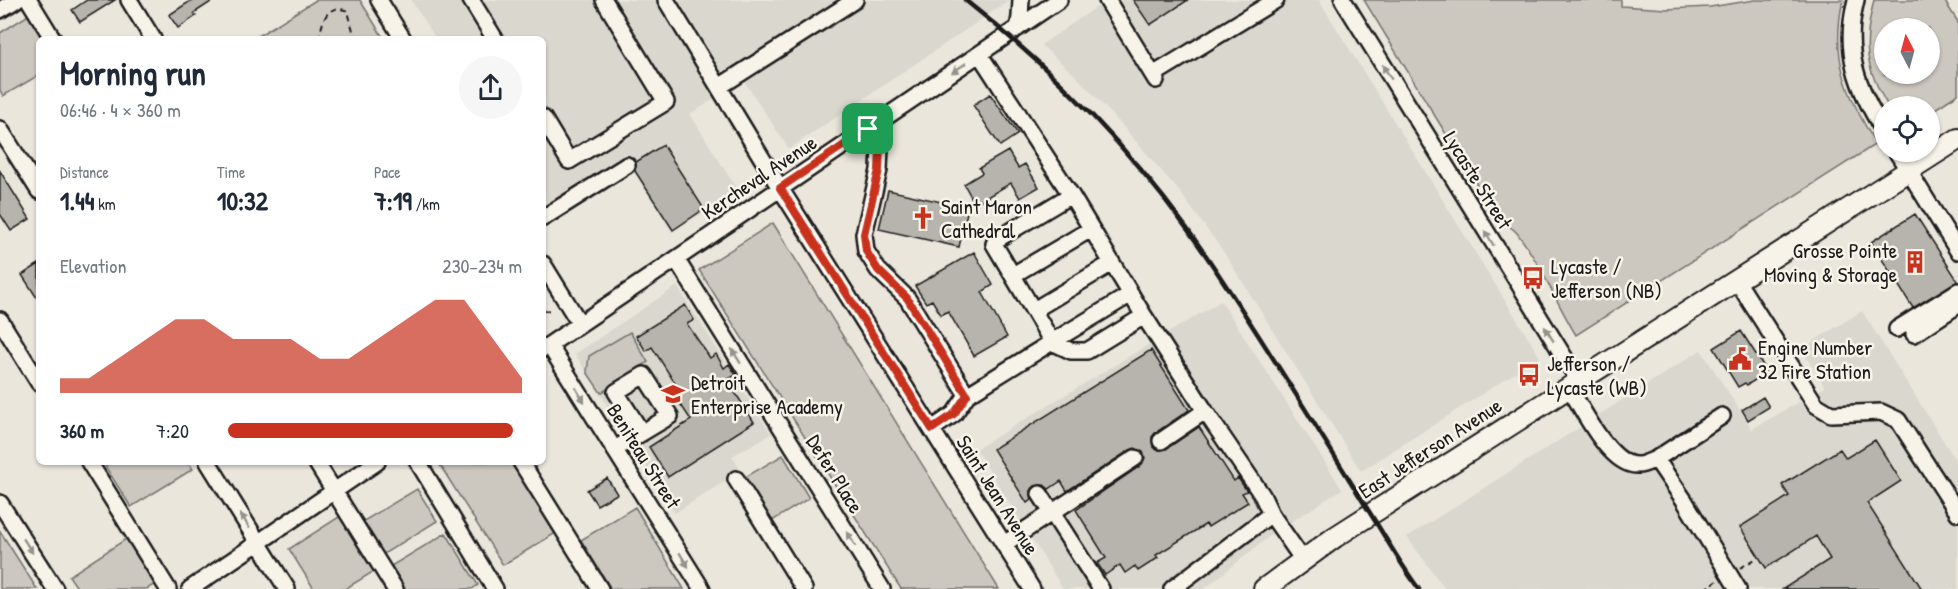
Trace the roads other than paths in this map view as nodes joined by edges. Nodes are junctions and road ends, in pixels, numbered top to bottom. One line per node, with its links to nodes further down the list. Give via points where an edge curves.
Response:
1 (16, 0): 15 (street)
2 (28, 0): 17 (street)
3 (129, 0): 18 (street)
4 (379, 0): 19 (street)
5 (471, 0): 20 (street)
6 (604, 0): 24 (street, via 666,102 569,161)
7 (666, 0): 22 (street, Saint Jean Avenue)
8 (855, 0): 22 (street)
9 (1021, 0): 16 (street)
10 (1059, 0): 16 (street, Kercheval Avenue)
11 (1107, 0): 12 (street, via 1155,78)
12 (1276, 0)
13 (1343, 0): 54 (street, Lycaste Street, one-way to 13)
14 (1856, 0): 23 (street, via 1851,38 1853,65)
15 (0, 10)
16 (1018, 28): 21 (street, Kercheval Avenue)
17 (51, 36)
18 (151, 36)
19 (401, 36)
20 (493, 36)
21 (980, 54): 26 (street, Kercheval Avenue, one-way to 26); 33 (street)
22 (719, 87): 32 (street, Saint Jean Avenue)
23 (1874, 114)
24 (546, 123)
25 (0, 129): 31 (street)
26 (868, 129): 32 (street, Kercheval Avenue); 55 (street, via 880,147 879,170 864,234 866,251 878,270 907,298)
27 (1958, 139): 30 (main road, East Jefferson Avenue)
28 (1904, 162): 30 (street)
29 (627, 165): 34 (street)
30 (1909, 170): 36 (street); 41 (main road, East Jefferson Avenue)
31 (36, 186)
32 (780, 188): 37 (street, Kercheval Avenue); 58 (street, Saint Jean Avenue)
33 (1071, 195): 35 (street); 40 (street, via 996,240 995,248)
34 (546, 216)
35 (1091, 229): 38 (street); 40 (street)
36 (1958, 251)
37 (676, 259): 48 (street, Kercheval Avenue); 89 (street, Defer Place, one-way to 37)
38 (1112, 263): 43 (street); 45 (street)
39 (546, 269): 48 (street)
40 (1013, 275): 45 (street)
41 (1737, 281): 54 (main road, East Jefferson Avenue); 75 (street, via 1816,405 1831,414 1881,412 1898,420)
42 (1958, 291): 49 (street)
43 (1131, 294): 46 (street); 51 (street)
44 (1958, 305): 50 (street)
45 (1034, 310): 51 (street)
46 (1144, 316): 51 (street, via 1087,351 1071,351); 56 (street)
47 (0, 320): 53 (street)
48 (580, 324): 52 (street, Kercheval Avenue)
49 (1897, 329)
50 (1914, 334)
51 (1052, 342): 55 (street)
52 (546, 347): 61 (street, Beniteau Street, one-way to 61)
53 (36, 377)
54 (1574, 384): 63 (street, Lycaste Street, via 1608,448 1624,462 1638,465); 79 (main road, East Jefferson Avenue)
55 (967, 395): 58 (street, via 954,414)
56 (1205, 411): 60 (street); 76 (street)
57 (1722, 416): 63 (street)
58 (932, 429): 78 (street, Saint Jean Avenue)
59 (642, 433): 61 (street)
60 (1161, 441)
61 (615, 449): 87 (street, Beniteau Street, one-way to 87)
62 (1135, 458): 74 (street)
63 (1656, 459): 94 (street)
64 (91, 465): 81 (street)
65 (210, 465): 77 (street, one-way to 65)
66 (318, 465): 71 (street)
67 (373, 465): 71 (street)
68 (420, 465): 85 (street)
69 (523, 465): 86 (street)
70 (736, 479): 88 (street)
71 (334, 492): 77 (street); 84 (street)
72 (1040, 494): 74 (street)
73 (0, 503): 80 (street, one-way to 80)
74 (1052, 513): 78 (street); 91 (street)
75 (1958, 513)
76 (1271, 514): 79 (street); 92 (street)
77 (258, 543): 82 (street); 83 (street)
78 (1004, 544): 90 (street, Saint Jean Avenue)
79 (1303, 560): 93 (main road, East Jefferson Avenue)
80 (55, 589)
81 (168, 589)
82 (190, 589)
83 (287, 589)
84 (395, 589)
85 (495, 589)
86 (600, 589)
87 (702, 589)
88 (804, 589)
89 (882, 589)
90 (1032, 589)
91 (1101, 589)
92 (1172, 589)
93 (1264, 589)
94 (1738, 589)

